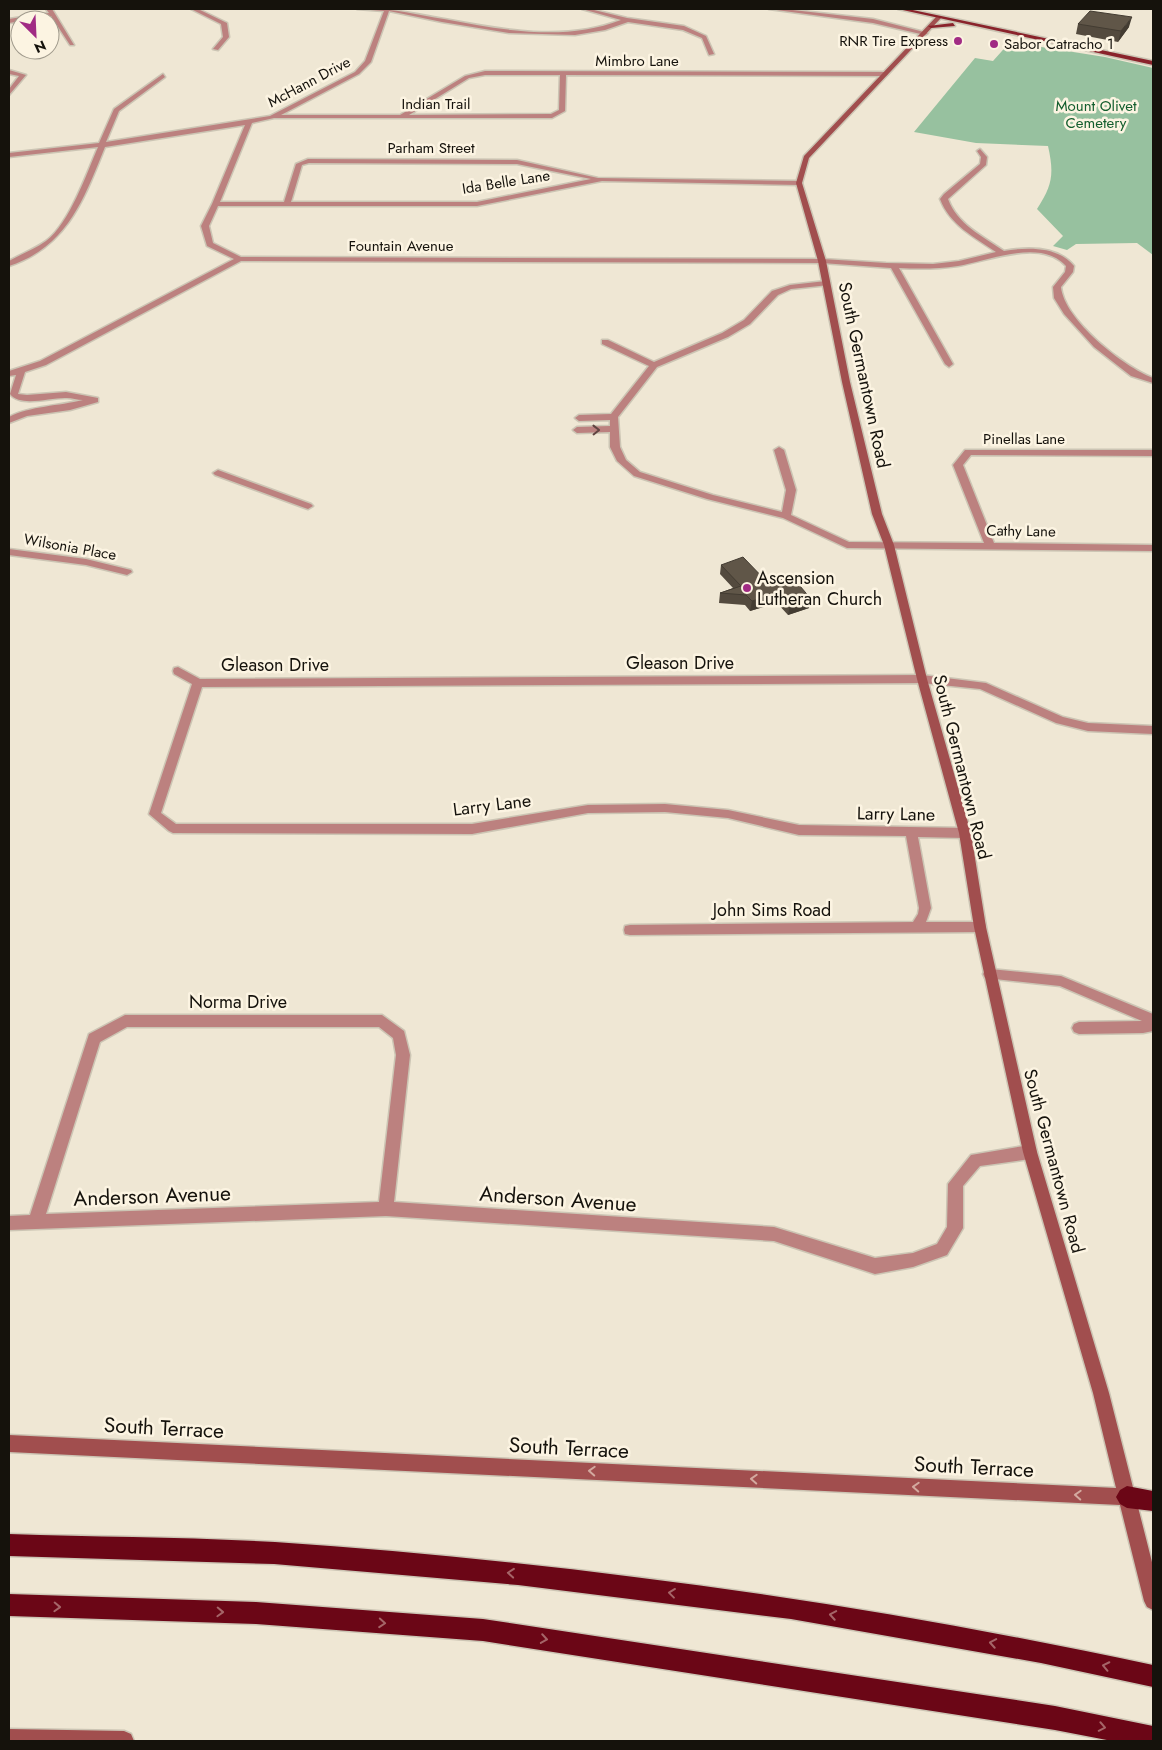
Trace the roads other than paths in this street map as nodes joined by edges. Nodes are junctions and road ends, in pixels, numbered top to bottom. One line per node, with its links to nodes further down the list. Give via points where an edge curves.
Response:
1 (194, 9): 13 (street, via 224,23 226,37)
2 (360, 9): 3 (street)
3 (387, 9): 8 (street, via 512,31 595,32); 21 (street, McHann Drive, via 368,62 357,72)
4 (585, 9): 8 (street)
5 (772, 9): 11 (street)
6 (901, 9): 7 (main road)
7 (938, 18): 10 (main road); 11 (main road)
8 (627, 20): 14 (street, via 684,28 699,34 704,37)
9 (60, 26): 12 (street)
10 (978, 26): 11 (main road); 15 (main road)
11 (928, 29): 18 (main road)
12 (72, 44)
13 (216, 49)
14 (711, 54)
15 (1153, 63)
16 (9, 72): 20 (street, via 22,75)
17 (562, 73): 18 (street, Mimbro Lane); 22 (street, Mimbro Lane, via 485,73 467,77); 22 (street, Indian Trail, via 562,111 552,116)
18 (885, 74): 28 (main road, via 806,158)
19 (163, 76): 24 (street, via 116,110)
20 (9, 93)
21 (272, 117): 22 (street, Indian Trail); 23 (street, McHann Drive)
22 (401, 117)
23 (249, 122): 24 (street); 29 (street)
24 (102, 146): 26 (street); 34 (street, via 84,190 59,232 49,242)
25 (980, 151): 31 (street, via 984,157 983,165 944,199 956,219)
26 (9, 155)
27 (602, 179): 28 (street, Ida Belle Lane); 30 (street, Ida Belle Lane, via 477,204); 30 (street, Parham Street, via 517,162 308,161 299,164)
28 (799, 183): 33 (main road, South Germantown Road)
29 (216, 204): 30 (street, Ida Belle Lane); 32 (street, via 205,226 210,244)
30 (287, 204)
31 (1002, 252): 35 (street, Fountain Avenue, via 950,264); 42 (street, Fountain Avenue, via 1043,252 1065,259 1070,272 1057,287 1058,298 1068,314 1098,345 1134,374)
32 (240, 259): 33 (street, Fountain Avenue); 40 (street, Fountain Avenue, via 66,352)
33 (822, 261): 35 (street, Fountain Avenue); 36 (main road, South Germantown Road)
34 (9, 264)
35 (894, 266): 38 (street)
36 (826, 283): 39 (street, via 790,287 775,293 747,322 725,335); 56 (main road, South Germantown Road, via 877,514)
37 (605, 342): 39 (street)
38 (949, 364)
39 (654, 365): 45 (street)
40 (21, 371): 41 (street, Fountain Avenue); 43 (street)
41 (9, 374)
42 (1153, 381)
43 (13, 383): 44 (street, via 14,394 21,398 66,395 95,400)
44 (88, 402): 47 (street, via 32,411); 48 (street, via 79,410 24,420)
45 (614, 417): 46 (street); 50 (street, Cathy Lane)
46 (579, 418)
47 (9, 420)
48 (9, 430)
49 (578, 430): 50 (street, one-way to 50)
50 (614, 430): 55 (street, Cathy Lane, via 615,447 622,461 637,474)
51 (779, 450): 55 (street, via 791,490)
52 (1153, 453): 57 (street, Pinellas Lane, via 968,452 958,465)
53 (218, 473): 54 (street)
54 (308, 506)
55 (786, 516): 56 (street, Cathy Lane, via 847,545)
56 (889, 546): 57 (street, Cathy Lane); 62 (main road, South Germantown Road)
57 (990, 546): 58 (street, Cathy Lane)
58 (1153, 548)
59 (9, 552): 60 (street, Wilsonia Place, via 86,562)
60 (127, 572)
61 (178, 671): 63 (street)
62 (922, 679): 63 (street, Gleason Drive); 64 (street, Gleason Drive, via 982,686 1060,720 1088,727); 66 (main road, South Germantown Road)
63 (198, 683): 65 (street, Larry Lane, via 155,814 173,828 472,829 588,809 665,808 728,814 799,830)
64 (1153, 730)
65 (911, 832): 66 (street, Larry Lane); 68 (street, via 925,908)
66 (965, 833): 67 (main road, South Germantown Road)
67 (980, 927): 68 (street, John Sims Road); 70 (main road, South Germantown Road)
68 (916, 928): 69 (street, John Sims Road)
69 (630, 930)
70 (990, 974): 71 (street, via 1061,981); 74 (main road, South Germantown Road)
71 (1153, 1020)
72 (1153, 1025): 73 (street)
73 (1079, 1028)
74 (1030, 1152): 75 (street, Anderson Avenue, via 976,1160 955,1184 955,1228 942,1250 913,1260 875,1266 774,1234); 79 (main road, South Germantown Road, via 1101,1393)
75 (386, 1209): 76 (street, Anderson Avenue); 76 (street, Norma Drive, via 402,1055 399,1035 382,1021 125,1020 94,1038)
76 (36, 1221): 77 (street, Anderson Avenue)
77 (9, 1223)
78 (9, 1444): 79 (main road, South Terrace, one-way to 78)
79 (1127, 1497): 80 (highway); 82 (main road, South Germantown Road)
80 (1153, 1502)
81 (9, 1545): 84 (highway, one-way to 81, via 1041,1652 792,1608 518,1574 274,1553)
82 (1153, 1601)
83 (9, 1605): 85 (highway, one-way to 85, via 256,1613 483,1630 1055,1718)
84 (1153, 1676)
85 (1153, 1738)
86 (9, 1739): 87 (main road)
87 (124, 1741)

